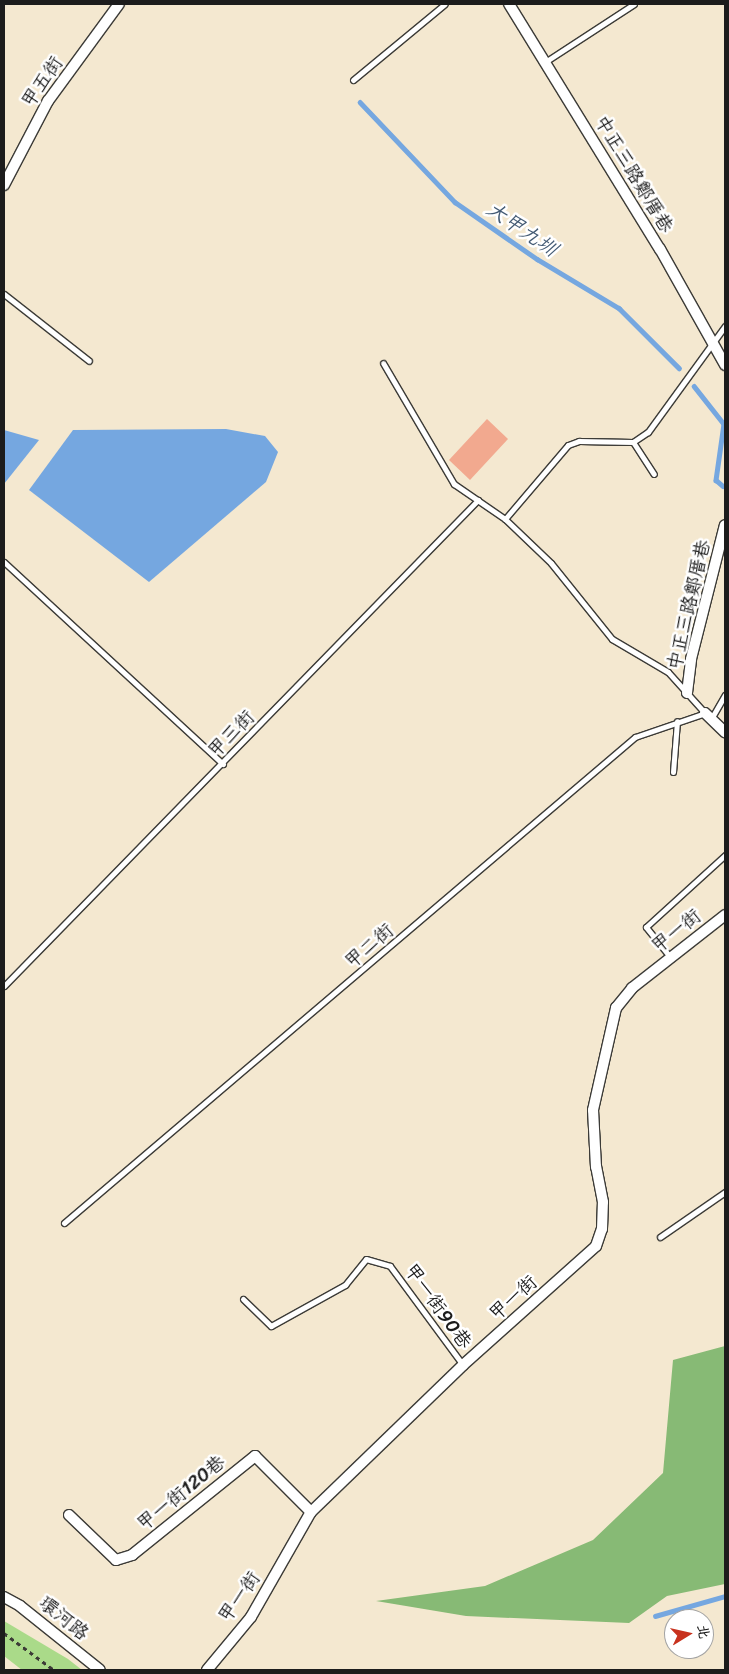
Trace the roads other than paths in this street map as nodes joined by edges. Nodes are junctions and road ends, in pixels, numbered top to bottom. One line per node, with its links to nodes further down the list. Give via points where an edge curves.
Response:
1 (119, 4): 7 (street, 甲五街, via 48,101)
2 (445, 4): 6 (lane)
3 (509, 4): 5 (street, 中正三路鄭厝巷)
4 (634, 4): 5 (lane)
5 (545, 62): 10 (street, 中正三路鄭厝巷)
6 (353, 80)
7 (4, 185)
8 (4, 294): 11 (lane)
9 (725, 326): 10 (lane)
10 (712, 341): 13 (street, 中正三路鄭厝巷); 14 (lane, via 648,432)
11 (90, 361)
12 (383, 363): 16 (lane, via 454,484)
13 (725, 365)
14 (633, 442): 15 (lane); 17 (lane, via 579,440 568,445)
15 (654, 474)
16 (478, 500): 17 (lane); 25 (lane, 甲三街)
17 (505, 519): 20 (lane, via 550,563 612,638 668,672)
18 (725, 526): 20 (street, 中正三路鄭厝巷, via 691,659)
19 (4, 562): 25 (lane)
20 (687, 693): 22 (lane)
21 (725, 694): 22 (lane)
22 (708, 716): 23 (lane, 甲二街); 24 (street)
23 (677, 721): 26 (lane); 32 (lane, 甲二街, via 636,737)
24 (725, 732)
25 (223, 764): 30 (lane, 甲三街)
26 (673, 772)
27 (725, 855): 29 (lane, via 646,927)
28 (725, 915): 29 (street, 甲一街)
29 (671, 958): 35 (street, 甲一街, via 632,988 616,1008 593,1110 602,1202 602,1229 596,1246)
30 (4, 986)
31 (725, 1192): 33 (lane)
32 (64, 1223)
33 (660, 1237)
34 (243, 1299): 35 (lane, 甲一街90巷, via 271,1326 345,1285 366,1259 390,1266)
35 (463, 1365): 36 (street, 甲一街)
36 (310, 1512): 37 (street, 甲一街120巷, via 255,1456 132,1555 116,1560); 40 (street, 甲一街, via 251,1618)
37 (69, 1515)
38 (4, 1597): 39 (street, 環河路, via 20,1606)
39 (100, 1670)
40 (207, 1670)

